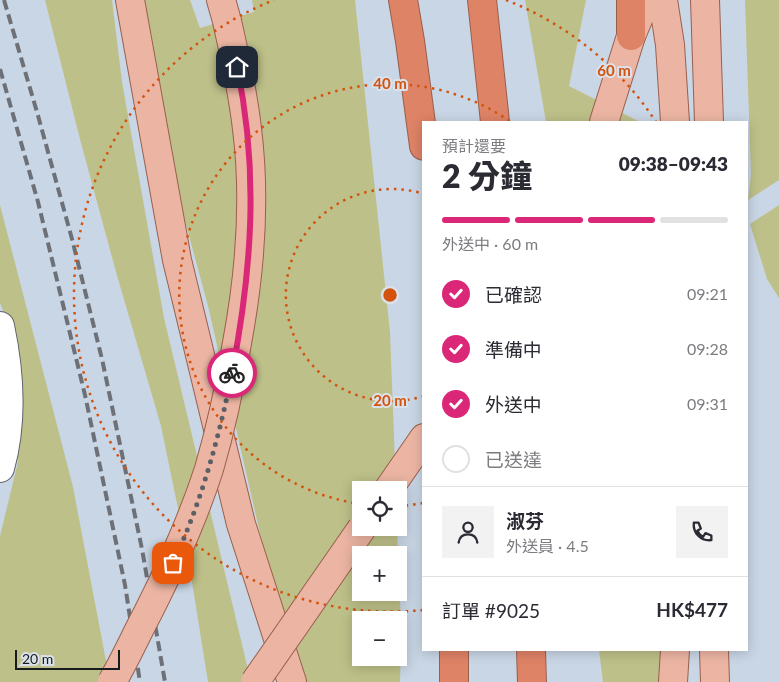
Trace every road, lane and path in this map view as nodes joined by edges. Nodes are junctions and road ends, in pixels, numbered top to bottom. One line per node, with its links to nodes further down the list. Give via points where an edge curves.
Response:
1 (130, 0): 26 (main road, via 177,260 241,524)
2 (404, 0): 14 (highway)
3 (482, 0): 10 (highway)
4 (631, 0): 9 (highway)
5 (646, 0): 9 (main road)
6 (663, 0): 12 (main road, via 670,45)
7 (705, 0): 13 (main road)
8 (224, 10): 24 (main road, bridge, via 248,130 251,179 249,257 242,318 224,413 196,506 180,549)
9 (632, 36): 11 (main road)
10 (495, 121)
11 (604, 121)
12 (675, 121)
13 (709, 121)
14 (422, 131)
15 (0, 326): 17 (street, via 9,398 8,433)
16 (422, 441): 18 (main road)
17 (0, 468)
18 (394, 481)
19 (356, 536): 25 (main road, bridge)
20 (454, 651): 27 (highway)
21 (531, 651): 28 (highway)
22 (675, 651): 29 (main road)
23 (714, 651): 30 (main road)
24 (112, 682)
25 (255, 682)
26 (292, 682)
27 (454, 682)
28 (532, 682)
29 (673, 682)
30 (715, 682)

